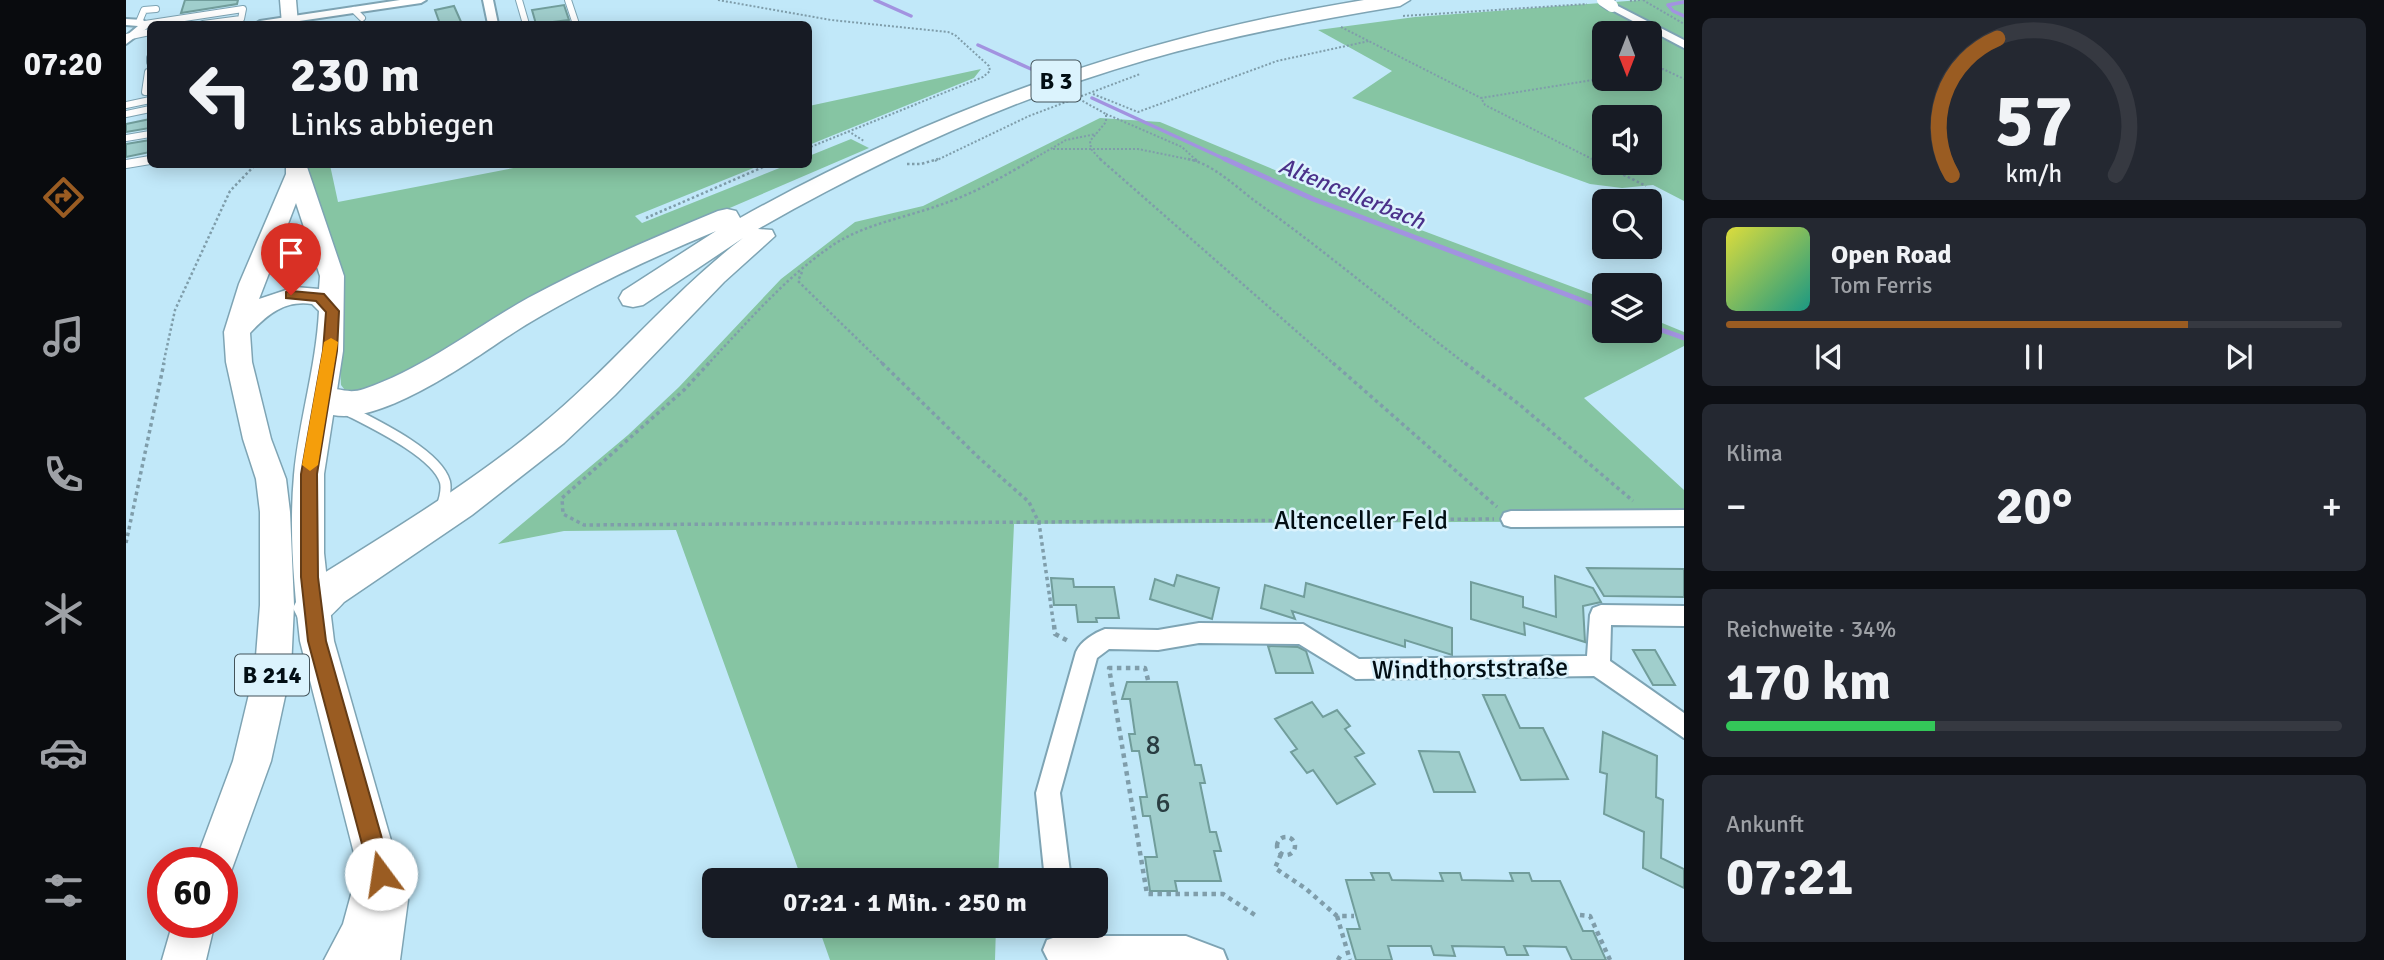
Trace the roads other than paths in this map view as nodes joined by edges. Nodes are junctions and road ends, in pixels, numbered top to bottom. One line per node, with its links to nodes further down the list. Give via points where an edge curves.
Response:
1 (244, 0): 11 (lane)
2 (288, 0): 14 (main road)
3 (421, 0): 7 (street)
4 (488, 0): 16 (street)
5 (519, 0): 17 (lane)
6 (568, 0): 18 (lane)
7 (392, 2): 15 (street, via 358,14)
8 (1603, 3): 22 (street)
9 (1400, 8): 29 (highway, B 3, via 1269,22 1146,51 1001,102)
10 (156, 9): 19 (lane, via 144,10)
11 (243, 9): 12 (lane); 13 (lane, via 241,19)
12 (166, 21)
13 (226, 21)
14 (290, 21)
15 (298, 21)
16 (492, 21)
17 (525, 21)
18 (575, 21)
19 (140, 25): 20 (street, via 142,30)
20 (128, 39): 21 (street)
21 (147, 40)
22 (1684, 45)
23 (147, 101): 24 (lane)
24 (126, 105)
25 (147, 110): 26 (lane)
26 (126, 114)
27 (147, 134): 28 (lane)
28 (126, 138)
29 (902, 152): 30 (highway, B 3); 37 (highway, via 878,146 552,297 409,383 363,401)
30 (860, 154): 34 (highway, B 3); 40 (highway, via 703,286 580,411)
31 (147, 160): 32 (lane)
32 (126, 164)
33 (297, 169): 35 (main road, B 214, via 332,275); 36 (main road, B 214)
34 (633, 298)
35 (332, 311): 36 (main road, via 320,297 291,295 263,306); 37 (main road, B 214)
36 (237, 332): 45 (main road, B 214, via 239,362 271,479 277,605 273,669 253,761)
37 (331, 401): 40 (lane, via 439,470 445,480 445,501); 41 (main road, B 214, via 309,474)
38 (1684, 518): 39 (street)
39 (1511, 519)
40 (435, 521): 41 (highway, via 331,590)
41 (313, 608): 46 (main road, B 214, via 317,641)
42 (1684, 616): 43 (street, Windthorststraße, via 1601,615)
43 (1598, 666): 44 (street, Windthorststraße); 47 (street, Windthorststraße, via 1356,669 1303,634 1199,633 1158,640 1105,639 1087,652 1048,793)
44 (1684, 727)
45 (221, 847)
46 (374, 848): 51 (main road, via 374,890 362,931); 52 (main road, B 214, via 387,900)
47 (1057, 868)
48 (190, 938): 50 (main road)
49 (1060, 938): 53 (street, via 1085,949 1186,950)
50 (184, 960)
51 (346, 960)
52 (378, 960)
53 (1213, 960)

